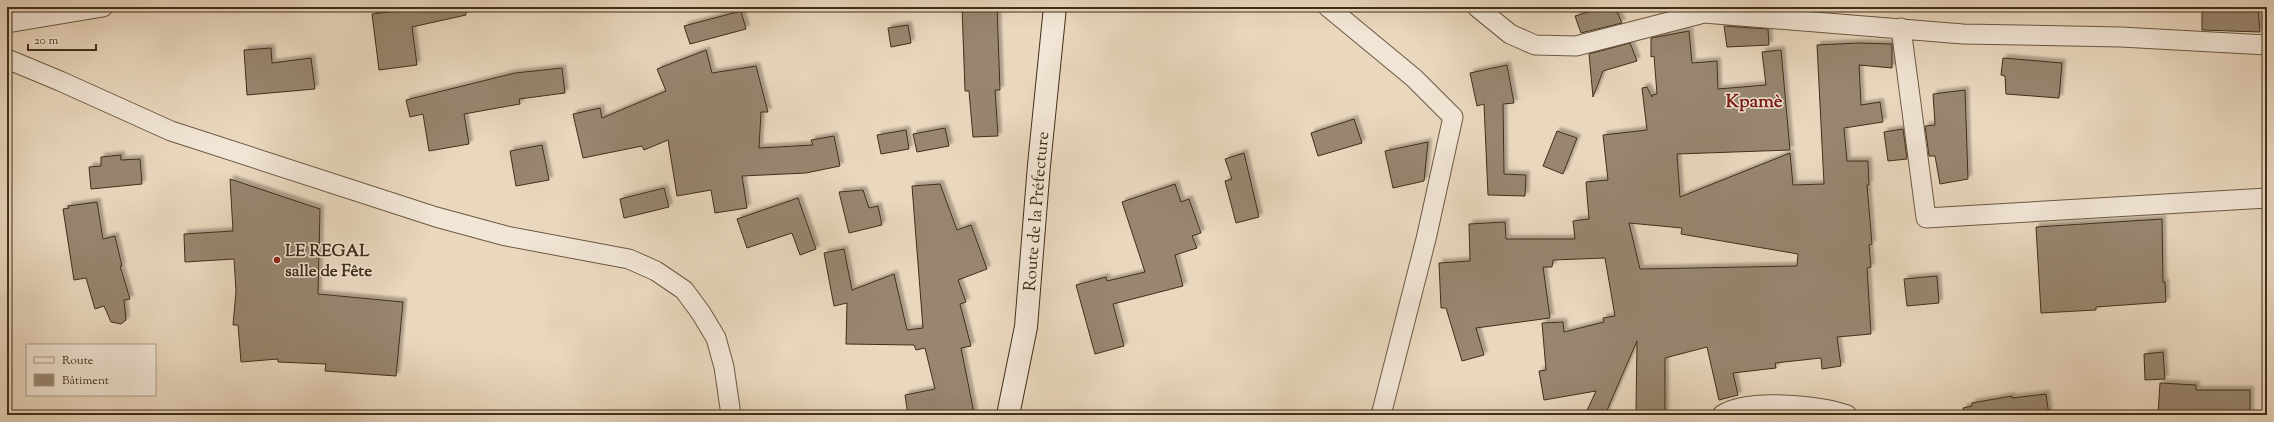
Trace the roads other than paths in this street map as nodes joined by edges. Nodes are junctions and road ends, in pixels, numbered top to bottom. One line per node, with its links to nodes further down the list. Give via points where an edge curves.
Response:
1 (103, 7): 6 (street)
2 (1055, 7): 12 (street, Route de la Préfecture, via 1026,328)
3 (1353, 7): 5 (street)
4 (1476, 7): 7 (street, via 1510,34 1535,45 1576,46 1704,13)
5 (1330, 9): 13 (street, via 1414,78 1453,117 1426,240)
6 (7, 23)
7 (1902, 28): 8 (street, via 1963,34 2122,37); 10 (street, via 1926,218)
8 (2267, 45)
9 (7, 60): 11 (street, via 171,131 436,218 506,236 629,258 656,270 684,290 716,338 724,366)
10 (2267, 198)
11 (732, 415)
12 (1008, 415)
13 (1381, 415)
14 (1722, 415): 15 (street, via 1764,404 1834,411)
15 (1847, 415)

